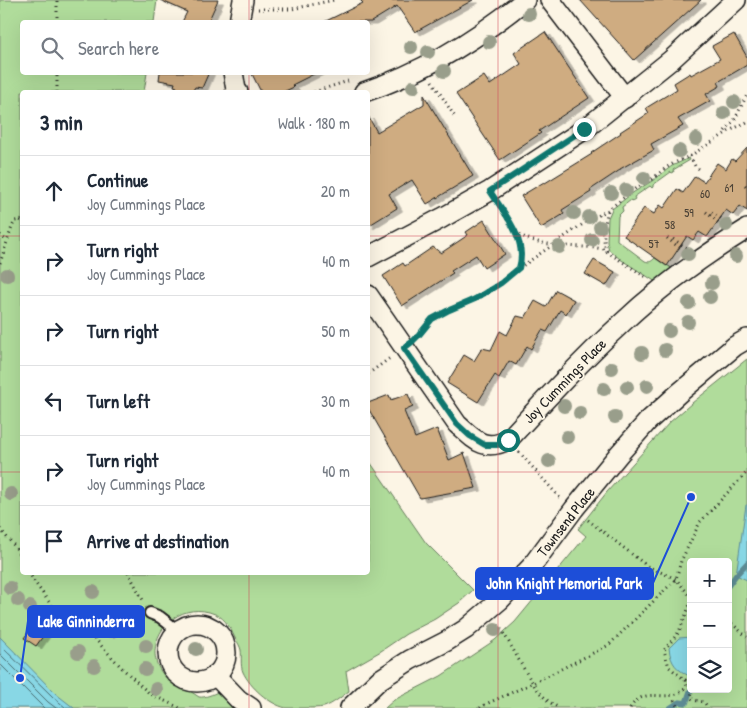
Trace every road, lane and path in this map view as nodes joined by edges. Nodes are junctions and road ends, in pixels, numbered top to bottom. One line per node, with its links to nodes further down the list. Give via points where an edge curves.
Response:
1 (57, 0): 7 (path)
2 (334, 0): 6 (path, via 292,9)
3 (525, 0): 9 (street, via 480,35)
4 (550, 0): 16 (street)
5 (736, 0): 16 (street)
6 (250, 5): 8 (street)
7 (57, 20)
8 (241, 20)
9 (424, 68): 14 (street); 17 (path)
10 (57, 75): 12 (path)
11 (234, 75): 13 (street)
12 (57, 90)
13 (236, 90)
14 (369, 90)
15 (747, 95): 19 (path, via 735,119)
16 (625, 98): 22 (street)
17 (455, 117)
18 (747, 122): 19 (path)
19 (722, 135): 20 (path)
20 (690, 156): 21 (path); 23 (path, via 667,167)
21 (699, 169)
22 (490, 191): 28 (path); 35 (street)
23 (608, 210): 32 (path); 33 (path, via 604,238)
24 (706, 212): 26 (path, via 720,224)
25 (20, 220): 31 (path, via 15,221)
26 (717, 228)
27 (747, 229): 38 (street, Joy Cummings Place)
28 (516, 231): 32 (path, via 530,240); 37 (path, via 521,245)
29 (0, 235): 31 (path)
30 (667, 238): 34 (path, via 681,249)
31 (7, 241): 36 (path)
32 (554, 244): 33 (path); 37 (path)
33 (607, 251): 38 (path)
34 (678, 254)
35 (370, 256)
36 (0, 263)
37 (519, 268): 41 (path, via 481,295 432,319)
38 (661, 289): 43 (street, Joy Cummings Place, via 616,328)
39 (370, 298): 41 (street)
40 (747, 339): 54 (street, Townsend Place, via 648,421 531,568)
41 (404, 348): 42 (path); 43 (street, via 457,424 470,436 485,445 498,445)
42 (370, 373)
43 (508, 440): 45 (path)
44 (747, 472): 51 (path, via 700,522)
45 (562, 500)
46 (595, 526): 51 (path, via 647,566)
47 (0, 529): 48 (path)
48 (20, 556)
49 (30, 575): 55 (path)
50 (130, 575): 56 (path)
51 (676, 579): 52 (path); 62 (path, via 609,645)
52 (687, 592)
53 (691, 603): 61 (path, via 678,632 664,650 669,667)
54 (488, 611): 62 (path); 68 (street, Townsend Place, via 447,641 379,680)
55 (57, 613): 56 (path, via 126,616); 66 (path, via 94,638 150,694)
56 (150, 613): 58 (lane)
57 (732, 624): 59 (path)
58 (178, 630): 60 (street, via 197,624 216,631 222,638 225,658); 60 (street, via 168,648 168,658 178,675 196,682)
59 (747, 637)
60 (215, 675): 67 (street)
61 (685, 680): 64 (path, via 682,695)
62 (533, 683): 69 (path); 70 (path, via 546,699)
63 (692, 693): 72 (path, via 694,701 704,702)
64 (674, 700): 65 (path); 71 (path, via 642,698)
65 (678, 707)
66 (180, 708)
67 (251, 708)
68 (350, 708)
69 (480, 708)
70 (559, 708)
71 (630, 708)
72 (708, 708)

